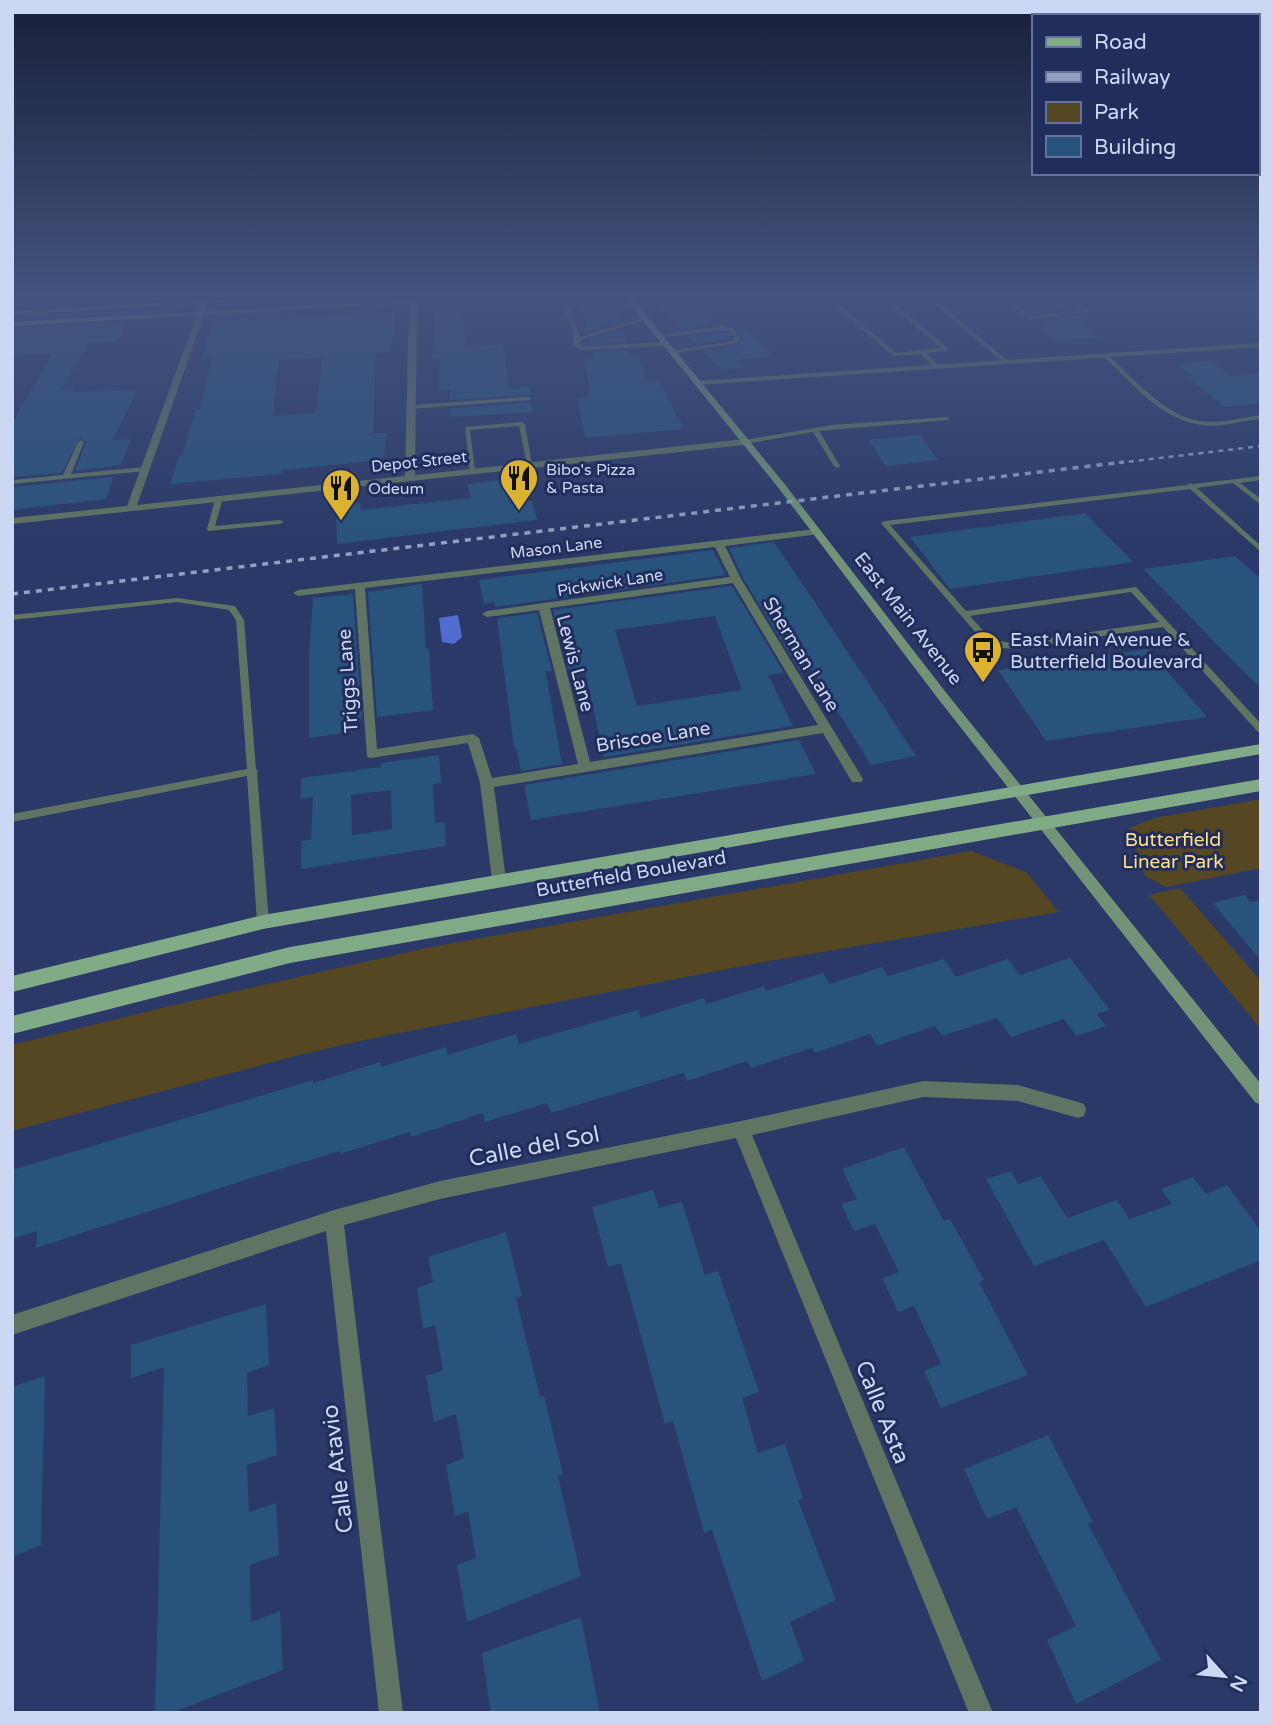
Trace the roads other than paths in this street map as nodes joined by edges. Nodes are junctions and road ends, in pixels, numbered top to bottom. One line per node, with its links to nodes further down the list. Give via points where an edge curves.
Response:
1 (177, 378): 16 (street)
2 (412, 378): 8 (street)
3 (693, 378): 6 (main road, East Main Avenue)
4 (764, 378): 6 (street)
5 (1132, 378): 9 (lane, via 1187,421)
6 (697, 383): 12 (main road, East Main Avenue)
7 (528, 399): 8 (lane)
8 (411, 407): 19 (street)
9 (1261, 417)
10 (947, 419): 11 (lane)
11 (814, 430): 12 (lane); 15 (lane)
12 (745, 442): 14 (street, Depot Street); 29 (main road, East Main Avenue)
13 (81, 443): 18 (lane)
14 (530, 465): 17 (street, Depot Street); 17 (lane, via 522,424 467,428)
15 (838, 466)
16 (145, 469): 18 (lane); 26 (street)
17 (472, 471): 19 (street, Depot Street)
18 (66, 477): 22 (lane)
19 (410, 477): 24 (street, Depot Street)
20 (1261, 478): 21 (lane)
21 (1234, 481): 23 (lane); 25 (lane)
22 (12, 482)
23 (1190, 485): 31 (lane); 37 (lane, via 885,523)
24 (219, 498): 26 (street, Depot Street); 28 (lane, via 211,529)
25 (1261, 503)
26 (131, 508): 27 (street, Depot Street)
27 (12, 521)
28 (280, 522)
29 (816, 532): 30 (street, Mason Lane); 48 (main road, East Main Avenue)
30 (719, 544): 32 (street, Sherman Lane); 33 (street, Mason Lane)
31 (1261, 550)
32 (736, 579): 35 (street, Pickwick Lane); 40 (street, Sherman Lane)
33 (360, 586): 34 (street, Mason Lane); 46 (street, Triggs Lane, via 371,754 473,738)
34 (298, 593)
35 (544, 608): 36 (street, Pickwick Lane); 43 (street, Lewis Lane)
36 (487, 614)
37 (964, 614): 39 (lane, via 986,639 1016,646); 39 (lane, via 1133,589)
38 (12, 618): 44 (lane, via 177,600 232,608 240,620)
39 (1165, 624): 41 (lane)
40 (825, 727): 43 (street, Briscoe Lane); 45 (street, Sherman Lane)
41 (1261, 730)
42 (1261, 750): 48 (main road, Butterfield Boulevard)
43 (585, 767): 46 (street, Briscoe Lane)
44 (253, 771): 49 (lane); 52 (lane)
45 (857, 779)
46 (487, 783): 51 (street)
47 (1261, 785): 50 (main road, Butterfield Boulevard)
48 (1017, 791): 50 (main road, East Main Avenue); 51 (main road, Butterfield Boulevard)
49 (12, 818)
50 (1047, 824): 54 (main road, Butterfield Boulevard, via 336,946); 55 (main road, East Main Avenue)
51 (499, 880): 52 (main road, Butterfield Boulevard)
52 (263, 922): 53 (main road, Butterfield Boulevard)
53 (12, 984)
54 (12, 1024)
55 (1261, 1097)
56 (1078, 1110): 57 (street, Calle del Sol, via 1018,1093 923,1089)
57 (741, 1129): 58 (street, Calle del Sol, via 440,1189); 61 (street, Calle Asta)
58 (334, 1219): 59 (street, Calle del Sol); 60 (street, Calle Atavio)
59 (12, 1325)
60 (391, 1713)
61 (981, 1713)

